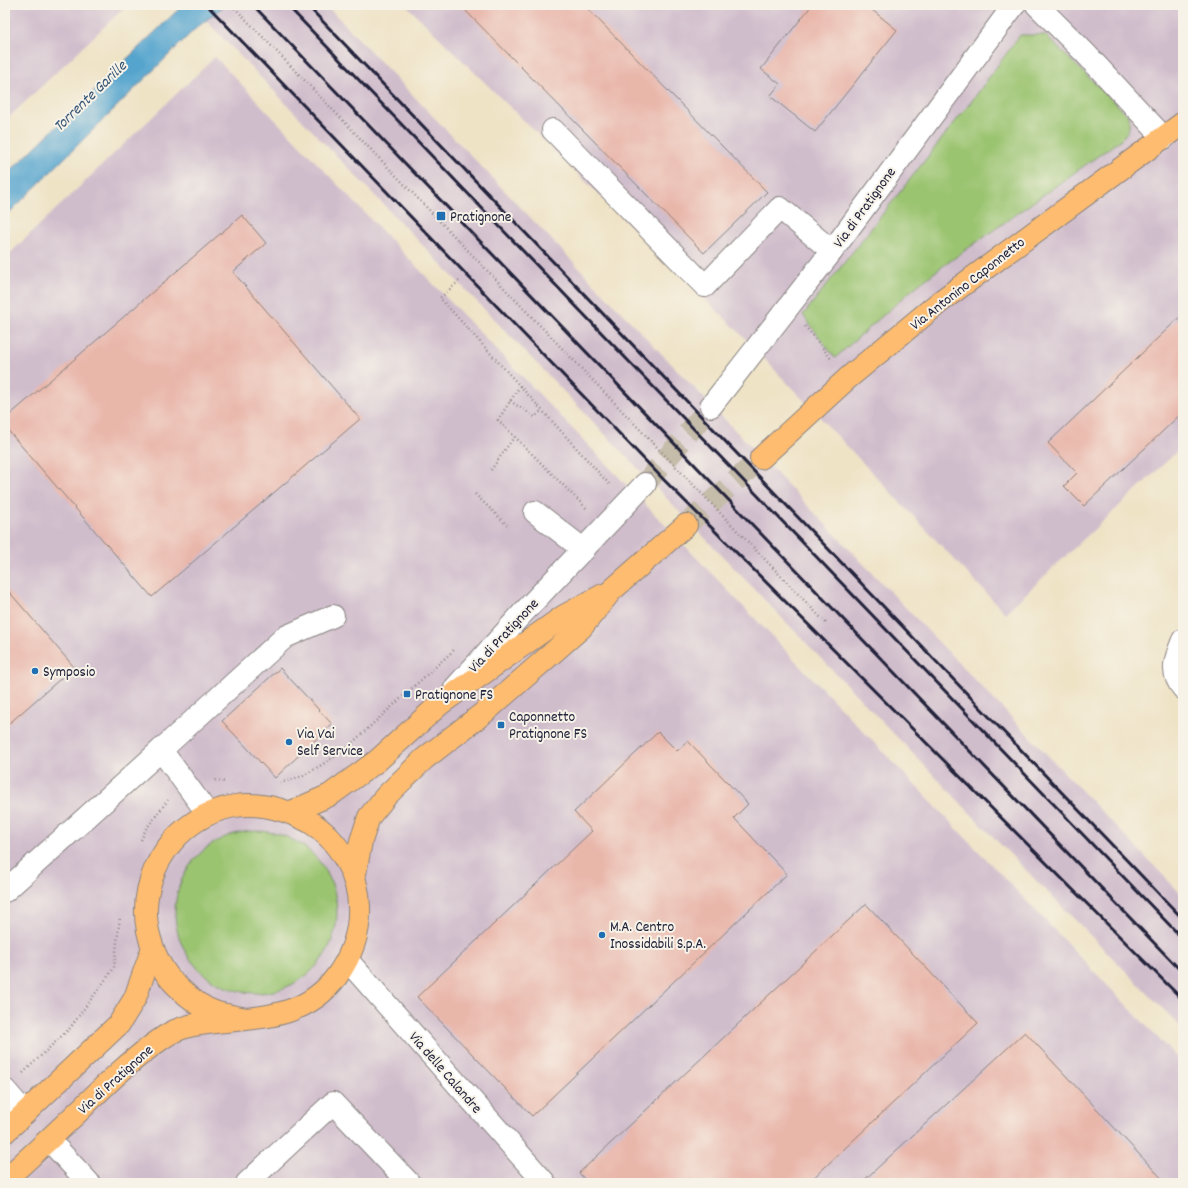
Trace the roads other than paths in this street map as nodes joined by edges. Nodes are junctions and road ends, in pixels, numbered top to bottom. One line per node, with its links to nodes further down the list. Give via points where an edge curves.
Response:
1 (1014, 5): 6 (street, Via di Pratignone)
2 (1037, 5): 5 (street)
3 (1183, 123): 5 (main road, Via Antonino Caponnetto)
4 (553, 130): 6 (street, via 705,286 780,208)
5 (1164, 138): 8 (main road, Via Antonino Caponnetto, via 941,300 848,378)
6 (832, 251): 7 (street, Via di Pratignone)
7 (711, 406)
8 (761, 458)
9 (645, 484): 12 (street, Via di Pratignone)
10 (535, 512): 12 (street)
11 (686, 525): 13 (main road)
12 (584, 550): 17 (street, Via di Pratignone)
13 (611, 591): 17 (main road, via 564,616); 21 (main road, via 581,628 486,711 424,759 386,796 369,816)
14 (333, 616): 18 (street, via 285,637)
15 (1183, 640): 16 (street, via 1174,665 1177,680)
16 (1183, 688)
17 (440, 704): 19 (main road, Via di Pratignone, via 377,761 330,795)
18 (161, 750): 20 (street); 22 (street)
19 (291, 812): 20 (main road, Via di Pratignone, via 263,806 235,806); 21 (main road, Via di Pratignone, via 318,828 340,851)
20 (208, 814): 23 (main road, Via di Pratignone, via 180,832 160,857 148,886 145,918)
21 (354, 879): 24 (main road, Via di Pratignone, via 359,906 357,934)
22 (5, 891)
23 (152, 950): 25 (main road, Via di Pratignone, via 167,976 189,998 216,1012); 27 (main road, via 135,998 119,1024)
24 (348, 961): 25 (main road, Via di Pratignone, via 330,986 305,1004 277,1016); 34 (street, Via delle Calandre)
25 (246, 1018): 29 (main road, Via di Pratignone, via 190,1024 166,1035 109,1082)
26 (5, 1090): 27 (street)
27 (25, 1113): 28 (main road)
28 (5, 1132)
29 (49, 1140): 30 (main road, Via di Pratignone); 31 (street)
30 (5, 1180)
31 (89, 1183)
32 (247, 1183): 33 (street, via 333,1102)
33 (409, 1183)
34 (545, 1183)

